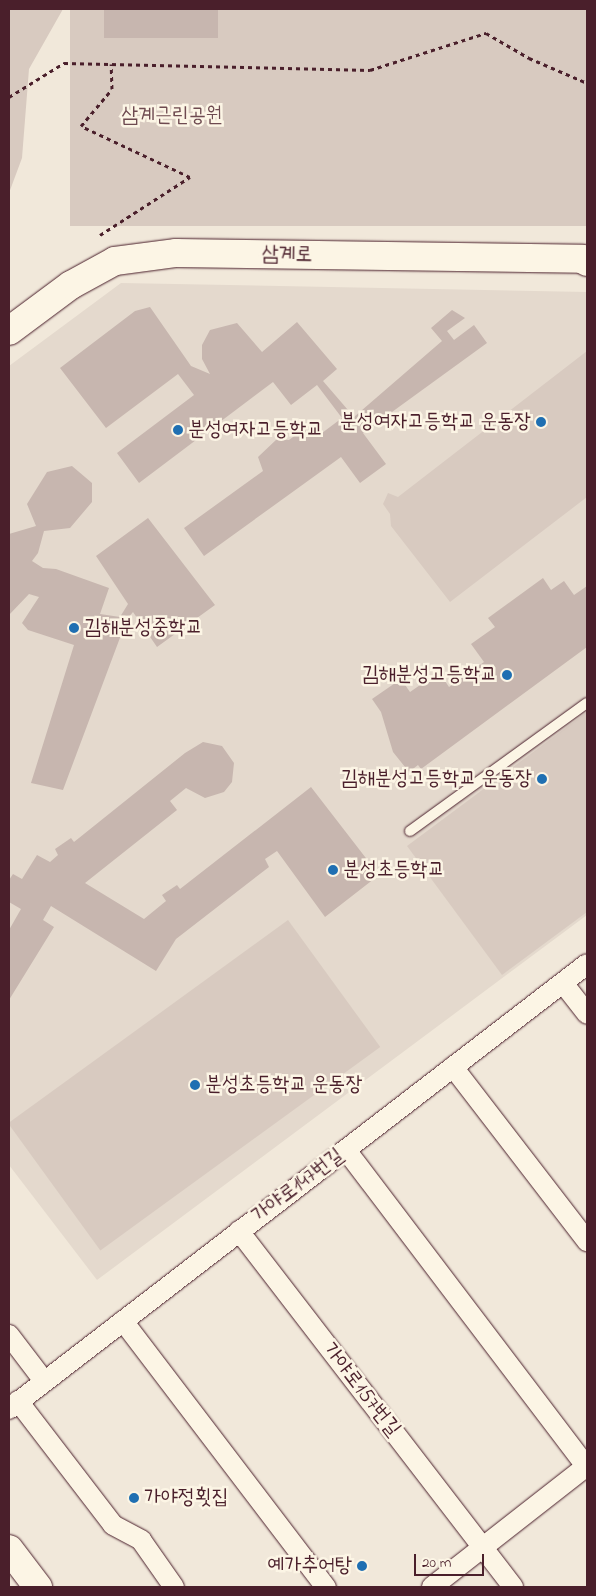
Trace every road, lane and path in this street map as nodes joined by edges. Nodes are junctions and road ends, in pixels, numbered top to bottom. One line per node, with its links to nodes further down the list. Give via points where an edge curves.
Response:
1 (111, 64): 2 (path, via 370,70 486,33 529,58); 3 (path, via 64,63); 4 (path, via 112,89 81,126 190,177)
2 (587, 83)
3 (9, 97)
4 (100, 235)
5 (587, 262): 6 (street, 삼계로, via 582,259 176,253 115,261 71,285)
6 (9, 331)
7 (587, 703): 8 (lane)
8 (410, 831)
9 (587, 964): 10 (street, 가야로147번길)
10 (563, 983): 11 (street); 12 (street, 가야로147번길)
11 (587, 1014)
12 (453, 1067): 13 (street, 가야로147번길); 15 (street)
13 (346, 1150): 14 (street, 가야로147번길); 20 (street)
14 (239, 1231): 16 (street, 가야로147번길); 21 (street, 가야로157번길)
15 (587, 1241)
16 (123, 1321): 18 (street, 가야로147번길); 25 (street)
17 (9, 1335): 18 (street)
18 (44, 1381): 19 (street, 가야로147번길)
19 (14, 1405): 24 (street, via 113,1525 141,1540)
20 (587, 1467): 21 (street)
21 (482, 1548): 26 (street); 27 (street, 가야로157번길)
22 (9, 1549): 23 (street)
23 (38, 1587)
24 (174, 1587)
25 (326, 1587)
26 (432, 1587)
27 (513, 1587)

